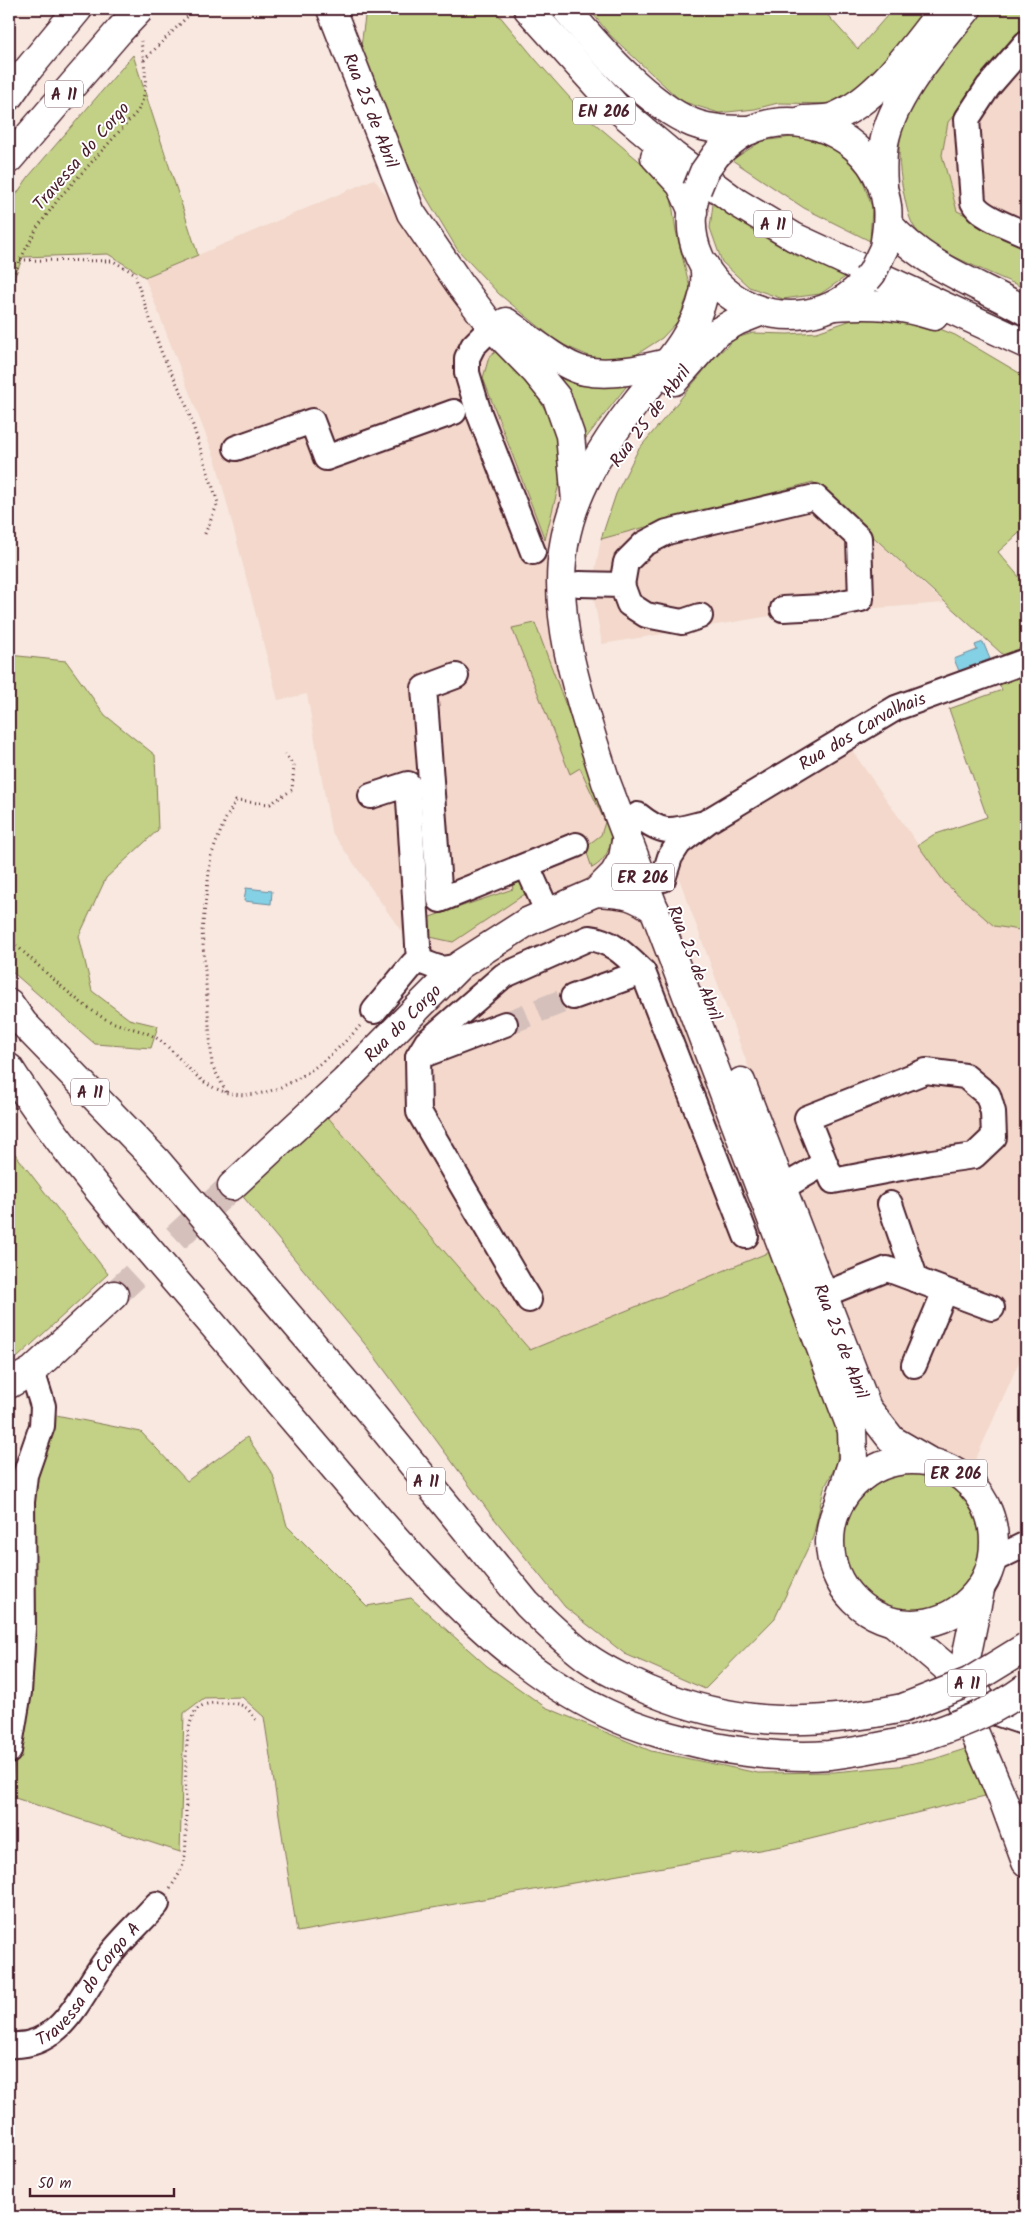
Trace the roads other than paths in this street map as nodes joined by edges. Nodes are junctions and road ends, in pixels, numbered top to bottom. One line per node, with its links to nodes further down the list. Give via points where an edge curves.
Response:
1 (78, 9): 12 (main road, A 11)
2 (140, 9): 11 (main road, A 11, bridge, via 130,34)
3 (331, 9): 23 (main road, Rua 25 de Abril, via 411,213)
4 (512, 9): 19 (main road, EN 206, via 577,84 664,165)
5 (528, 9): 29 (main road, A 11, via 618,109 736,202 810,245)
6 (548, 9): 28 (main road, A 11, via 628,96 751,189 800,219)
7 (566, 9): 15 (main road, EN 206, via 612,60 665,106 694,122 723,130)
8 (944, 9): 14 (main road, via 901,62 862,100 833,117)
9 (967, 9): 18 (main road, via 910,86 891,120 882,158)
10 (1026, 43): 21 (street, via 988,86 967,118 975,208)
11 (84, 71): 16 (main road, A 11); 17 (main road, A 11)
12 (17, 80): 13 (main road, A 11)
13 (9, 96)
14 (796, 121): 15 (main road, via 772,123); 18 (main road, via 824,127 849,141 869,162)
15 (750, 130): 19 (main road, bridge, via 732,140 716,155 704,172)
16 (9, 158)
17 (9, 179)
18 (883, 187): 20 (main road, via 887,205)
19 (695, 201): 22 (main road, via 693,231)
20 (886, 234): 24 (main road, bridge, via 872,273 856,292); 25 (main road, via 904,242 926,259)
21 (1026, 234)
22 (705, 266): 26 (main road, via 719,286); 31 (main road, Rua 25 de Abril / ER 206, via 705,291 697,316)
23 (461, 286): 27 (main road, Rua 25 de Abril); 31 (main road, Rua 25 de Abril, via 549,354 585,371 629,372)
24 (834, 306): 26 (main road, via 810,314 785,316); 30 (main road, via 876,304 908,307 947,320)
25 (1026, 311)
26 (760, 312): 36 (main road, Rua 25 de Abril / ER 206, via 716,333 628,441 591,508 581,548)
27 (492, 326): 34 (main road, Rua 25 de Abril, via 557,398 570,435); 35 (street, via 466,358 467,373 479,413)
28 (1026, 326)
29 (1026, 344)
30 (1026, 362)
31 (667, 363): 34 (main road, Rua 25 de Abril / ER 206, via 613,431)
32 (454, 412): 33 (street, via 326,458 312,421)
33 (236, 448)
34 (576, 501): 44 (main road, Rua 25 de Abril / ER 206, via 564,544 561,582 564,623 577,692 606,782)
35 (533, 552)
36 (579, 584): 37 (street); 44 (main road, Rua 25 de Abril / ER 206, via 582,623 594,689)
37 (622, 585): 38 (street, via 626,562 644,544 667,532 815,497 859,538 861,599 822,607); 39 (street, via 628,604 646,615 682,622)
38 (783, 609)
39 (700, 616)
40 (1026, 661): 43 (street, Rua dos Carvalhais, via 896,708)
41 (456, 676): 46 (street, via 424,688 440,900)
42 (371, 796): 52 (street, via 408,784)
43 (708, 821): 44 (street, Rua dos Carvalhais, via 671,832 652,826); 47 (street, Rua dos Carvalhais, via 679,843 670,857)
44 (632, 825): 47 (main road, Rua 25 de Abril / ER 206); 48 (main road, Rua do Corgo, via 623,858 614,874); 49 (main road, Rua 25 de Abril / ER 206)
45 (576, 845): 46 (street)
46 (527, 866): 50 (street)
47 (663, 880): 65 (main road, Rua 25 de Abril / ER 206)
48 (596, 892): 49 (main road, Rua do Corgo, via 639,898); 50 (main road, Rua do Corgo)
49 (655, 910): 78 (main road, Rua 25 de Abril / ER 206, via 852,1430 853,1460)
50 (551, 912): 51 (street); 53 (main road, Rua do Corgo, via 526,922)
51 (569, 946): 54 (street, via 589,938 602,939 618,947); 59 (street, via 503,976 427,1042)
52 (419, 961): 53 (street, via 446,970); 56 (street, via 406,971)
53 (460, 965): 64 (main road, Rua do Corgo, via 345,1081)
54 (643, 972): 55 (street); 67 (street)
55 (573, 998)
56 (374, 1011)
57 (13, 1013): 83 (main road, A 11, bridge, via 157,1160 356,1395 526,1604 587,1657 623,1679 702,1710 789,1722 830,1720 902,1708 969,1682)
58 (505, 1024): 59 (street)
59 (418, 1057): 72 (street, via 419,1112)
60 (9, 1068): 62 (main road)
61 (9, 1088): 62 (main road)
62 (39, 1115): 84 (main road, bridge, via 172,1278 435,1583 516,1658 562,1689 606,1714 650,1731 738,1751 780,1756 828,1755 912,1740 952,1728)
63 (825, 1163): 63 (street, via 807,1118 926,1071 965,1076 988,1095 993,1112 994,1137 974,1156 833,1181); 65 (street)
64 (232, 1186)
65 (782, 1188): 71 (main road, Rua 25 de Abril / ER 206)
66 (890, 1204): 68 (street)
67 (746, 1236)
68 (916, 1280): 69 (street); 71 (street, via 887,1269)
69 (945, 1291): 73 (street); 74 (street)
70 (114, 1295): 75 (main road)
71 (823, 1295): 77 (main road, Rua 25 de Abril / ER 206, via 867,1408 892,1440)
72 (529, 1300)
73 (992, 1308)
74 (914, 1365)
75 (32, 1371): 76 (main road); 87 (street, via 43,1406 42,1426 25,1475 22,1502 23,1629 19,1692)
76 (9, 1384)
77 (930, 1462): 78 (main road, ER 206, via 904,1460 879,1466 857,1480); 80 (main road, ER 206, via 954,1471 974,1488 988,1509 994,1534)
78 (840, 1500): 82 (main road, ER 206, via 831,1524 829,1550 836,1575 856,1602 870,1613)
79 (1026, 1544): 80 (street)
80 (992, 1560): 81 (main road, ER 206)
81 (980, 1590): 82 (main road, ER 206, via 963,1607 942,1619 918,1624); 85 (main road, ER 206, via 965,1663)
82 (894, 1623): 89 (main road, ER 206, via 948,1668)
83 (1026, 1647)
84 (1026, 1688)
85 (984, 1709): 86 (street); 88 (main road, ER 206)
86 (1026, 1723)
87 (9, 1751)
88 (1026, 1815)
89 (1026, 1862)
90 (157, 1904): 91 (street, Travessa do Corgo A, via 109,1956 72,2013 51,2034 24,2046)
91 (9, 2045)

